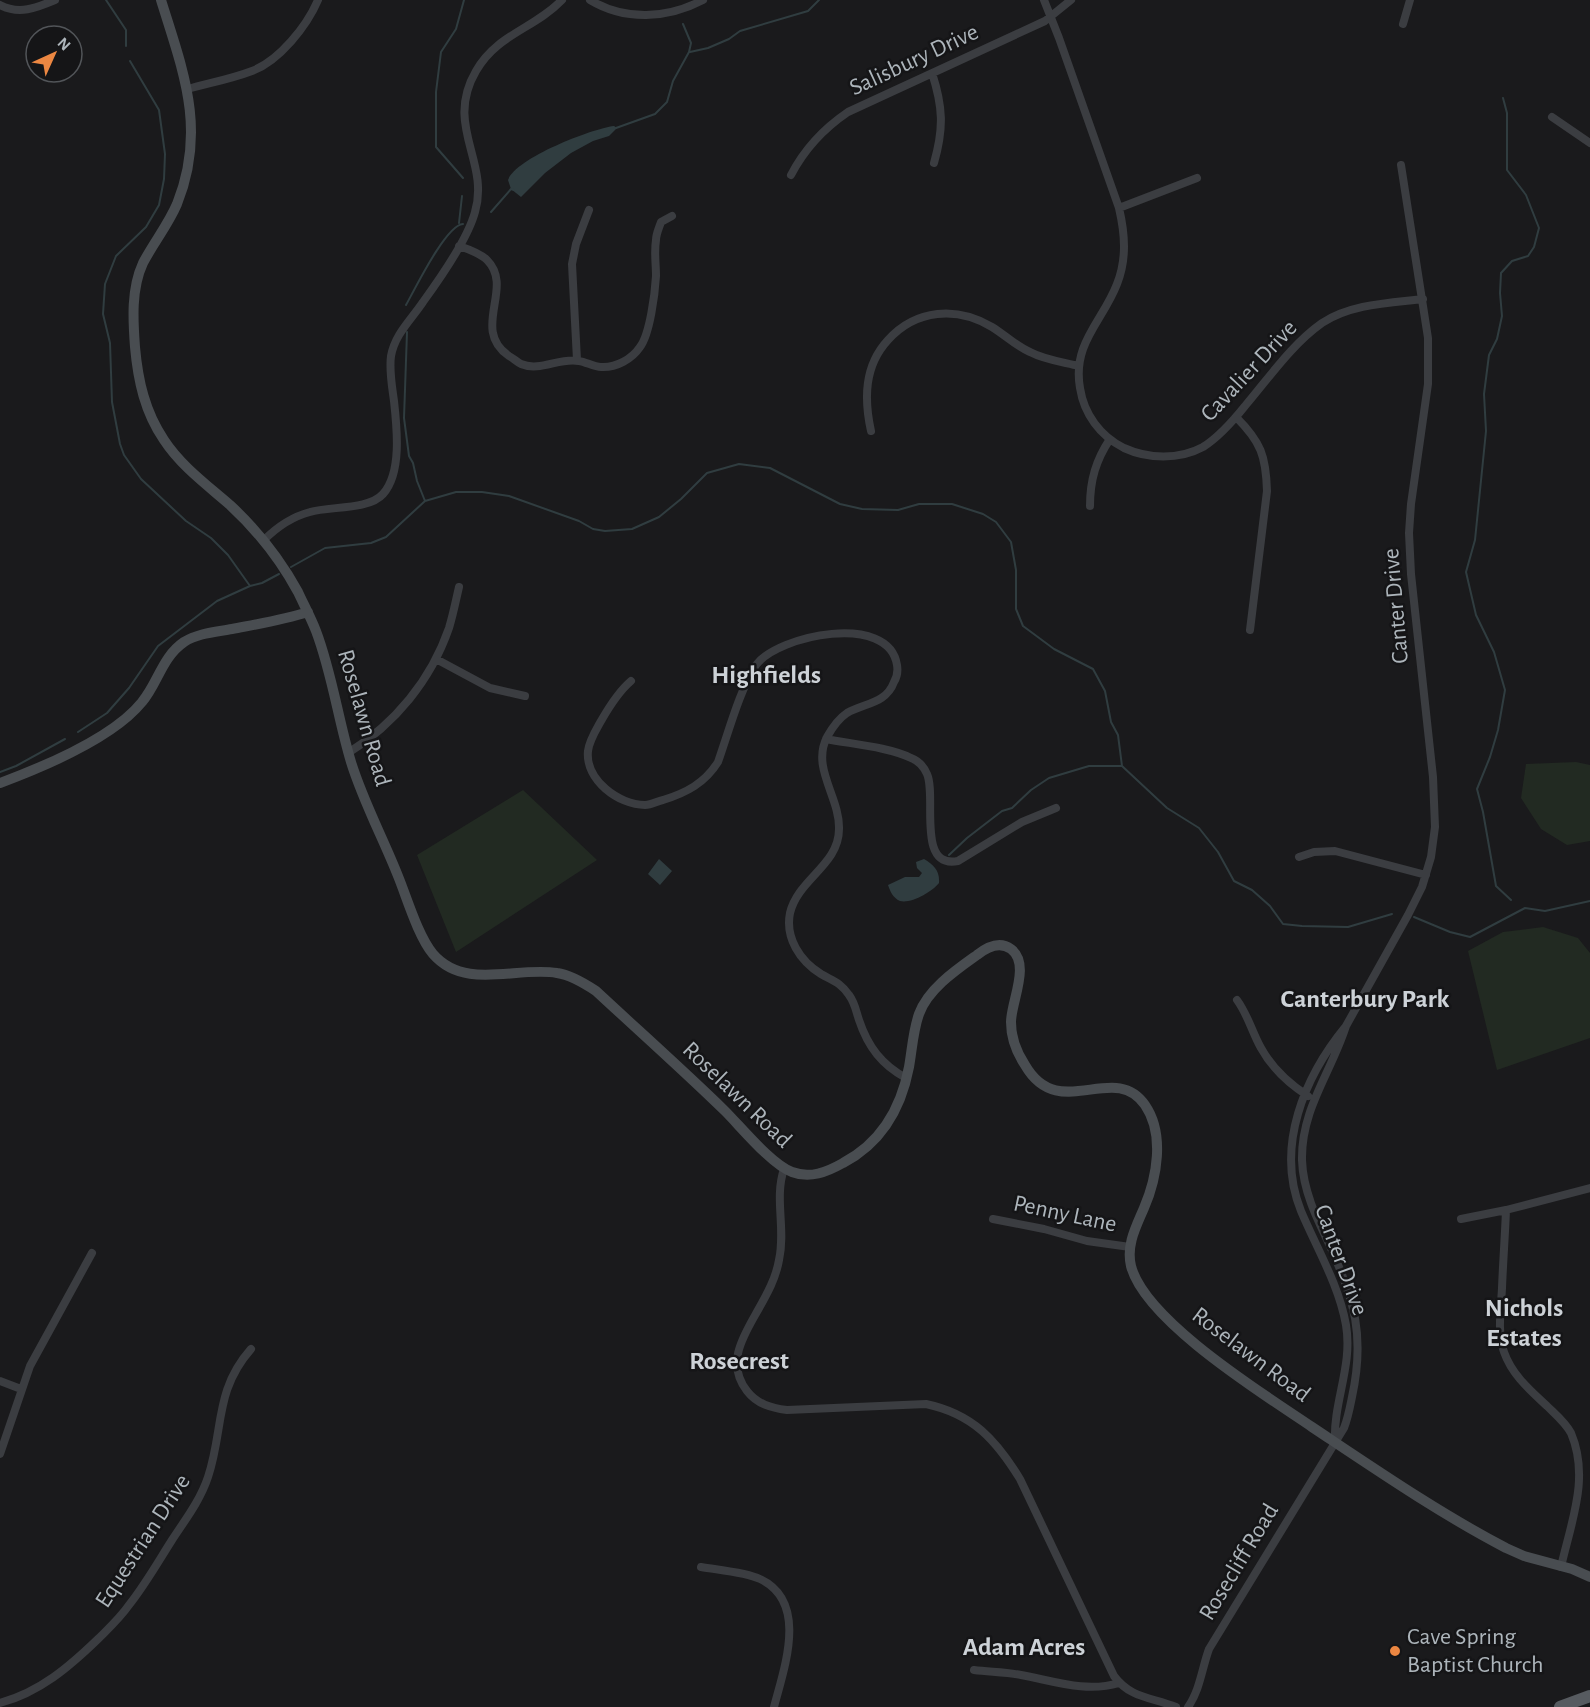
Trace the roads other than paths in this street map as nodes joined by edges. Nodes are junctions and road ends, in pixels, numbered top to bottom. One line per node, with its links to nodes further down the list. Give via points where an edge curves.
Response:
1 (55, 0): 10 (street, via 23,11)
2 (161, 0): 14 (street, Roselawn Road)
3 (318, 0): 14 (street, via 308,21 262,66)
4 (562, 0): 24 (street, via 493,48 470,83 463,117 478,199)
5 (590, 0): 6 (street, via 620,12 644,15 671,13)
6 (703, 0)
7 (1044, 0): 11 (street, Cavalier Drive)
8 (1071, 0): 11 (street, Salisbury Drive)
9 (1410, 0): 12 (street)
10 (0, 5)
11 (1051, 17): 13 (street, Salisbury Drive); 21 (street, Cavalier Drive)
12 (1404, 24)
13 (932, 73): 17 (street, via 942,120); 19 (street, Salisbury Drive, via 834,121 807,149)
14 (188, 89): 32 (street, Roselawn Road, via 191,139 182,189 141,267 136,287 139,380 147,409 165,442)
15 (1552, 117): 16 (street)
16 (1590, 142)
17 (934, 163)
18 (1401, 165): 25 (street, Canter Drive)
19 (791, 175)
20 (1197, 178): 21 (street)
21 (1119, 208): 27 (street, Cavalier Drive, via 1124,241 1122,270 1112,297 1087,338)
22 (589, 210): 26 (street, via 573,264)
23 (672, 216): 26 (street, via 661,222 656,239 654,295 642,346 618,364 601,367)
24 (459, 246): 26 (street, via 487,260 496,275 491,326 503,352 521,364 542,366); 32 (street, via 402,328 393,350 390,372 396,450 393,475 383,494 370,502 301,515 282,524)
25 (1423, 299): 28 (street, Cavalier Drive, via 1363,307 1339,313 1324,322 1297,344); 44 (street, Canter Drive, via 1428,384 1409,533 1435,802 1433,846)
26 (577, 360)
27 (1079, 366): 29 (street, via 1032,353 993,327 967,316 929,315 903,327 877,354 867,386); 30 (street, Cavalier Drive, via 1084,405 1097,427)
28 (1236, 417): 30 (street, Cavalier Drive, via 1205,446 1175,456 1139,453); 35 (street, via 1259,446 1265,462 1267,491)
29 (871, 431)
30 (1110, 439): 31 (street, via 1093,474)
31 (1090, 506)
32 (264, 540): 34 (street, Roselawn Road)
33 (459, 587): 36 (street)
34 (308, 612): 40 (street, Roselawn Road, via 327,663); 41 (street, via 186,641 170,654 142,703 119,724 72,751)
35 (1250, 630)
36 (436, 659): 38 (street, via 502,692); 40 (street, via 419,687 387,723)
37 (631, 681): 39 (street, via 616,697 588,750 593,774 612,794 630,802 650,804 704,780 718,762 749,678 756,665 772,651 783,645 854,633 882,642 894,655 897,670 893,686 880,700 839,719)
38 (525, 696)
39 (826, 739): 42 (street, via 889,751 921,765 930,781 931,839 944,861 958,861 1022,822); 47 (street, via 821,758 839,816 838,841 827,861 797,896 790,916 791,938 811,967 842,986 879,1057)
40 (348, 753): 50 (street, Roselawn Road, via 434,956 448,966 476,974 544,971 584,983)
41 (0, 783)
42 (1056, 808)
43 (1299, 857): 44 (street, via 1335,851)
44 (1426, 875): 46 (street, Canter Drive)
45 (1237, 1000): 48 (street, via 1270,1062)
46 (1346, 1026): 48 (street, Canter Drive); 49 (street, Canter Drive)
47 (906, 1078): 50 (street, Roselawn Road, via 894,1114 865,1149 820,1173 801,1175); 55 (street, Roselawn Road, via 918,1015 930,995 988,947 1008,947 1020,962 1011,1012 1012,1034 1033,1078 1054,1091 1122,1089 1138,1097 1148,1110 1156,1135 1155,1168)
48 (1305, 1094): 49 (street); 60 (street, Canter Drive, via 1293,1132 1293,1178 1300,1209 1336,1289 1346,1328 1347,1358 1335,1418)
49 (1314, 1100): 60 (street, Canter Drive, via 1302,1144 1304,1181 1350,1294 1358,1337 1357,1375 1347,1421)
50 (784, 1168): 66 (street, via 779,1188 782,1237 778,1268 738,1351 739,1373 745,1388 757,1401 787,1410 926,1404 970,1421 997,1447 1020,1479)
51 (1590, 1188): 52 (street)
52 (1506, 1210): 54 (street); 63 (street, via 1500,1323 1503,1350 1516,1375 1564,1423 1580,1458 1580,1504)
53 (993, 1219): 55 (street, Penny Lane)
54 (1461, 1219)
55 (1130, 1247): 60 (street, Roselawn Road, via 1131,1266 1141,1287 1187,1336)
56 (92, 1253): 59 (street, via 39,1348)
57 (251, 1349): 68 (street, Equestrian Drive, via 241,1360 224,1396 211,1466 201,1494 142,1588 116,1622 59,1674)
58 (0, 1381): 59 (street)
59 (21, 1389): 61 (street)
60 (1335, 1442): 63 (street, Roselawn Road, via 1493,1541); 71 (street, Rosecliff Road, via 1209,1649)
61 (0, 1454)
62 (701, 1567): 69 (street, via 755,1577 782,1600 790,1635)
63 (1561, 1567): 64 (street, Roselawn Road)
64 (1590, 1577)
65 (974, 1670): 66 (street, via 1087,1688)
66 (1119, 1683): 70 (street, via 1137,1695)
67 (1590, 1696): 72 (main road)
68 (0, 1703)
69 (774, 1707)
70 (1176, 1707)
71 (1188, 1707)
72 (1560, 1707)

